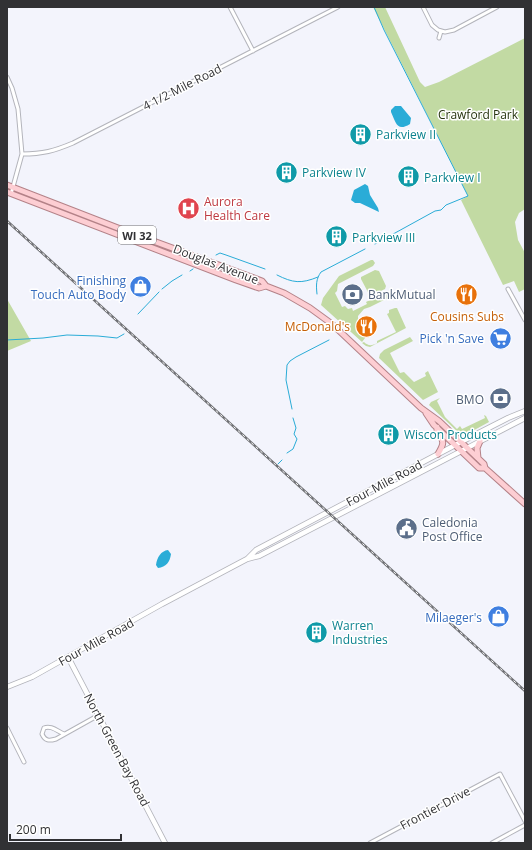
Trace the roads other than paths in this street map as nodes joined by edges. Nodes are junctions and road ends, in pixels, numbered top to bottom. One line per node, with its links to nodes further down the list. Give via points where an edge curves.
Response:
1 (230, 7): 7 (street)
2 (338, 7): 7 (street, 4 1/2 Mile Road)
3 (423, 7): 5 (street, via 432,25)
4 (497, 7): 5 (street, via 454,30)
5 (441, 31): 6 (street)
6 (439, 38)
7 (253, 51): 9 (street, 4 1/2 Mile Road, via 73,143 54,151)
8 (7, 77): 9 (street, via 18,109)
9 (22, 154): 11 (street)
10 (7, 185): 11 (main road, Douglas Avenue / WI 32)
11 (13, 187): 12 (street); 13 (main road, Douglas Avenue / WI 32, via 262,281)
12 (9, 193): 13 (main road, Douglas Avenue / WI 32, via 236,280 259,288)
13 (266, 286): 16 (main road, Douglas Avenue / WI 32, via 297,300 321,315)
14 (508, 289): 15 (street)
15 (525, 320)
16 (422, 408): 19 (main road, Douglas Avenue / WI 32); 21 (main road, Douglas Avenue / WI 32)
17 (525, 411): 21 (street, Four Mile Road)
18 (525, 418): 20 (street, Four Mile Road)
19 (437, 427): 22 (main road, Douglas Avenue / WI 32); 25 (main road, via 443,442)
20 (480, 441): 23 (street, Four Mile Road); 26 (main road, via 477,448)
21 (461, 442): 22 (street, Four Mile Road); 23 (main road, Douglas Avenue / WI 32)
22 (456, 445): 24 (main road, Douglas Avenue / WI 32); 25 (street, Four Mile Road)
23 (467, 447): 24 (street, Four Mile Road); 26 (main road, Douglas Avenue / WI 32)
24 (461, 450): 27 (main road, Douglas Avenue / WI 32, via 479,468); 29 (street, Four Mile Road, via 259,556)
25 (438, 454): 29 (street, Four Mile Road, via 256,550)
26 (478, 458): 27 (main road, Douglas Avenue / WI 32)
27 (486, 468): 28 (main road, Douglas Avenue / WI 32)
28 (525, 504)
29 (247, 559): 30 (street, Four Mile Road)
30 (68, 657): 31 (street, Four Mile Road, via 32,677); 32 (street, North Green Bay Road)
31 (7, 687)
32 (99, 715): 34 (street); 38 (street, North Green Bay Road)
33 (7, 728): 35 (street)
34 (64, 734): 34 (street, via 51,727 44,728 42,734 44,739 50,741)
35 (24, 762)
36 (525, 821): 39 (street, Frontier Drive, via 500,774)
37 (525, 826): 40 (street)
38 (165, 843)
39 (370, 843)
40 (492, 843)

